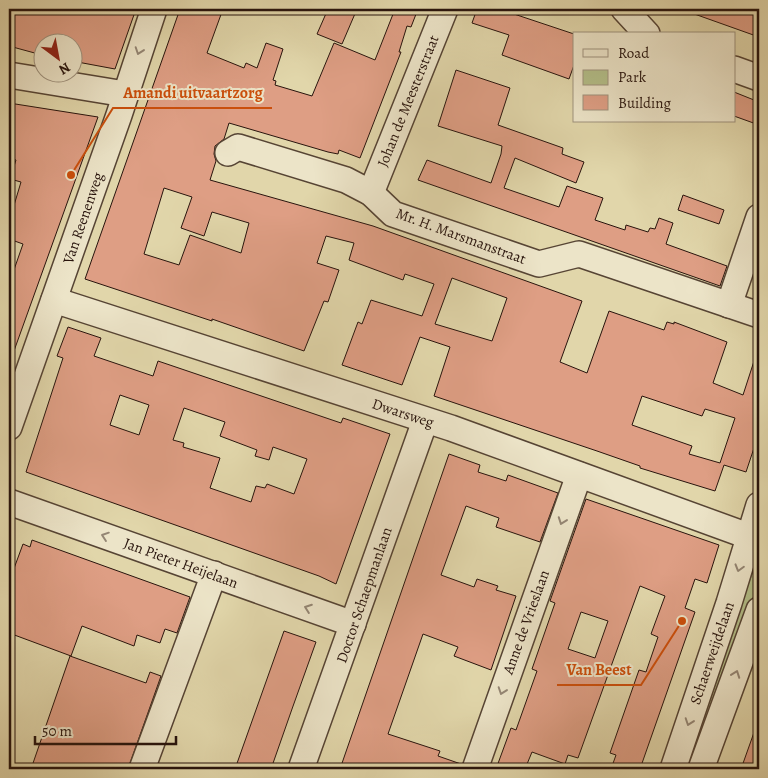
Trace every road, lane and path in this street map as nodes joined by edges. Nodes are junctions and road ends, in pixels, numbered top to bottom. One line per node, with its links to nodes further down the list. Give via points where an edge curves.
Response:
1 (154, 9): 6 (street, Van Reenenweg, one-way to 6)
2 (446, 9): 8 (street, Johan de Meesterstraat)
3 (736, 70): 5 (street)
4 (9, 75): 6 (street)
5 (759, 78)
6 (125, 94): 10 (street, Van Reenenweg)
7 (228, 153): 8 (street, Mr. H. Marsmanstraat, via 238,148 346,180)
8 (371, 193): 11 (street, Mr. H. Marsmanstraat, via 393,214 540,264 579,254)
9 (759, 217): 11 (street)
10 (54, 300): 13 (street, Dwarsweg); 14 (street, Van Reenenweg)
11 (729, 305): 12 (street, Mr. H. Marsmanstraat)
12 (759, 315)
13 (425, 421): 15 (street, Dwarsweg); 21 (street, Doctor Schaepmanlaan)
14 (9, 427)
15 (579, 476): 18 (street, Dwarsweg); 24 (street, Anne de Vrieslaan, one-way to 24)
16 (9, 502): 19 (street, Jan Pieter Heijelaan, one-way to 16)
17 (759, 505): 18 (street, Schaerweijdelaan)
18 (754, 537): 25 (street, Schaerweijdelaan, one-way to 25)
19 (214, 574): 21 (street, Jan Pieter Heijelaan, one-way to 19); 22 (street)
20 (759, 610): 26 (street, Schaerweijdelaan, one-way to 20)
21 (354, 624): 23 (street, Doctor Schaepmanlaan)
22 (142, 769)
23 (302, 769)
24 (475, 769)
25 (673, 769)
26 (701, 769)

